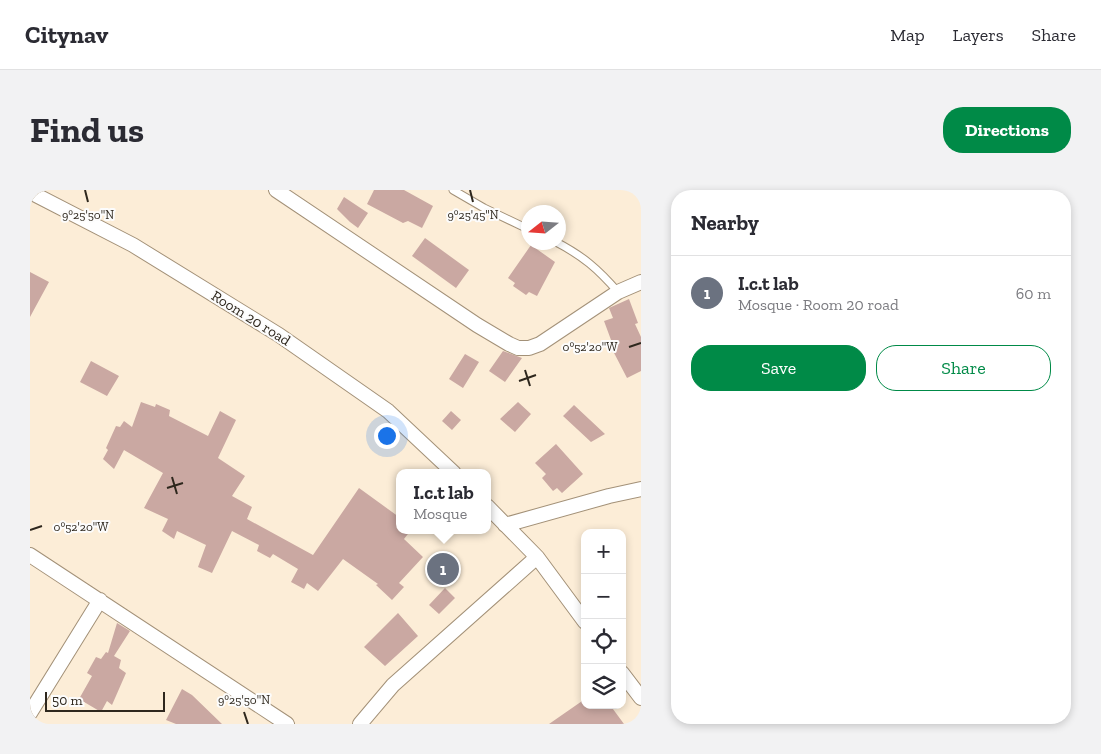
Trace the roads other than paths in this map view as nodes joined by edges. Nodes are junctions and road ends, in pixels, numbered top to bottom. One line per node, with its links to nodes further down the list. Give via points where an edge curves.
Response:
1 (276, 190): 7 (street, via 477,325 518,348 540,344)
2 (453, 190): 4 (lane)
3 (36, 193): 8 (street, Room 20 road, via 133,244 279,335 388,411)
4 (521, 226)
5 (566, 247): 7 (lane, via 600,271)
6 (641, 282): 7 (street)
7 (618, 292)
8 (450, 469)
9 (641, 488): 11 (street)
10 (491, 510): 11 (street)
11 (505, 525): 13 (street)
12 (30, 555): 14 (street)
13 (537, 557): 15 (street); 20 (street, via 393,685)
14 (100, 600): 18 (street); 19 (street)
15 (583, 619)
16 (626, 678): 17 (street)
17 (641, 698)
18 (30, 712)
19 (287, 724)
20 (360, 724)

